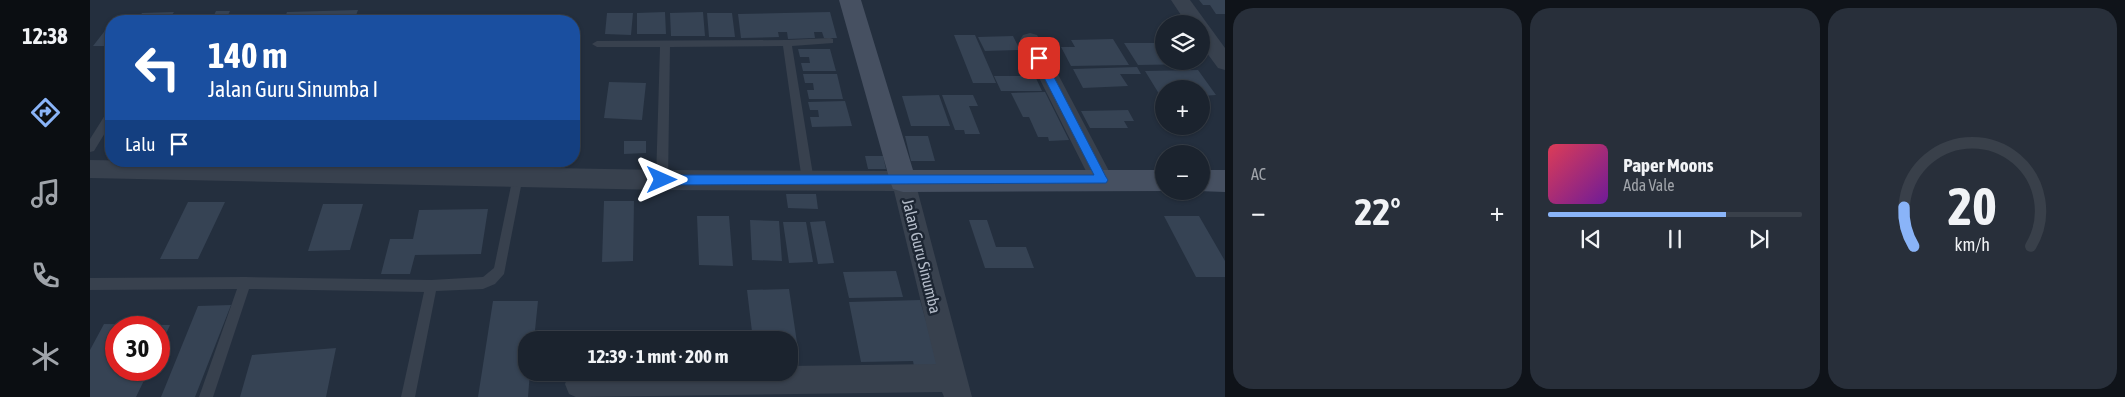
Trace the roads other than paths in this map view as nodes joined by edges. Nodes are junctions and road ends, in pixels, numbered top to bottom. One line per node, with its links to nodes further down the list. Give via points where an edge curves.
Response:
1 (850, 0): 19 (street, Jalan Guru Sinumba)
2 (1180, 0): 3 (street)
3 (1191, 15)
4 (1030, 40): 18 (street)
5 (786, 42): 6 (lane); 9 (lane); 17 (lane)
6 (830, 42)
7 (1210, 42): 10 (street)
8 (597, 44): 9 (lane)
9 (665, 44): 16 (lane)
10 (1225, 63)
11 (105, 124): 12 (lane)
12 (90, 148)
13 (216, 167): 14 (street); 15 (street)
14 (90, 170)
15 (518, 176): 16 (street); 25 (lane, via 502,263 496,276 474,285)
16 (662, 180): 17 (street)
17 (808, 180): 19 (street)
18 (1102, 180): 19 (street); 20 (street)
19 (903, 181): 27 (street, Jalan Guru Sinumba)
20 (1155, 181)
21 (1210, 181): 22 (street)
22 (1225, 181)
23 (245, 283): 24 (lane); 25 (lane); 28 (lane)
24 (90, 284)
25 (431, 286): 29 (lane)
26 (579, 384): 27 (street)
27 (955, 387)
28 (206, 397)
29 (408, 397)

